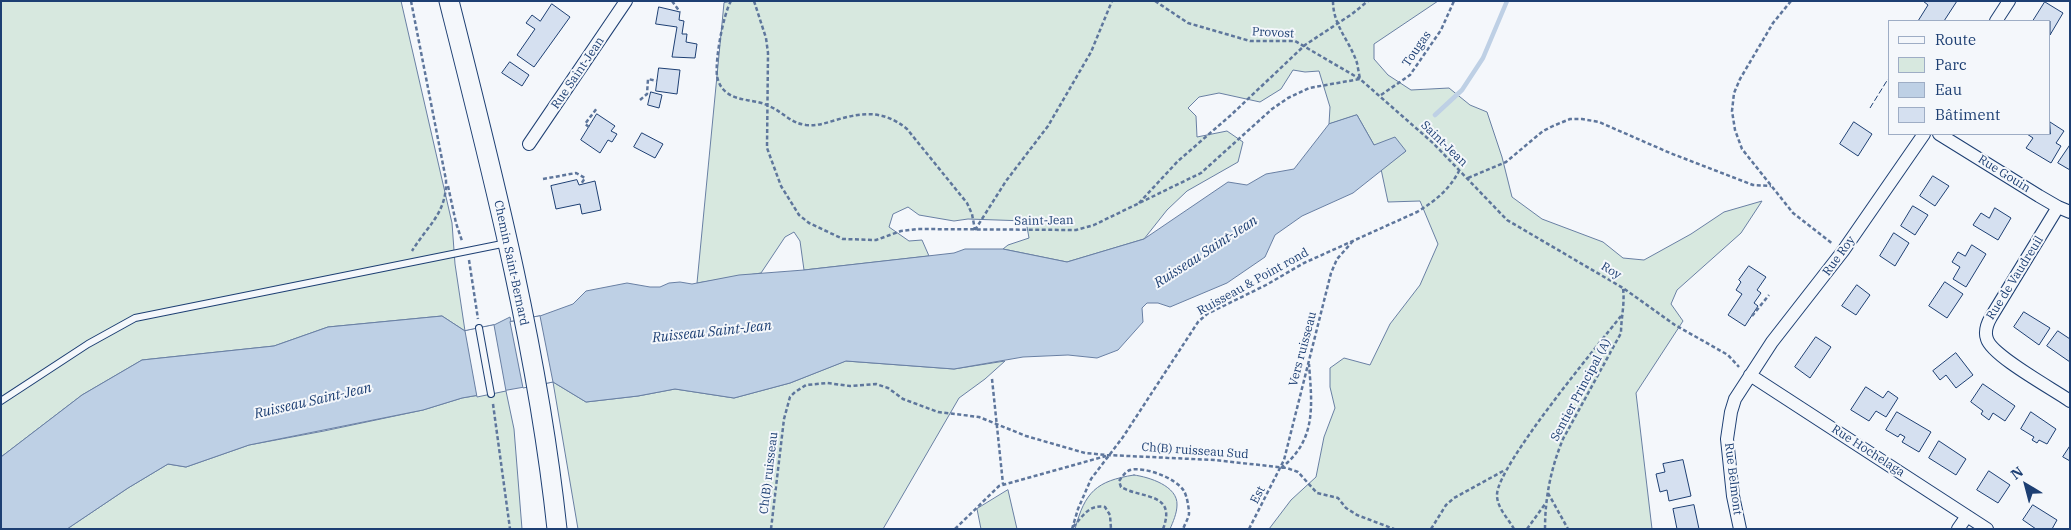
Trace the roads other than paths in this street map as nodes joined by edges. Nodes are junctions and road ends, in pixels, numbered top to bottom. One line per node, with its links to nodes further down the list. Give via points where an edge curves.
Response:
1 (450, 1): 9 (street, Chemin Saint-Bernard)
2 (626, 1): 7 (street, Rue Saint-Jean)
3 (2009, 1): 4 (street)
4 (1997, 20)
5 (1923, 135): 11 (street, Rue Roy, via 1843,251)
6 (1941, 135): 8 (street, Rue Gouin)
7 (529, 144)
8 (2064, 209): 14 (street, Rue de Vaudreuil, via 1991,317 1986,332 1987,340 1997,353)
9 (508, 242): 13 (lane, via 135,318 81,348); 16 (street, Chemin Saint-Bernard, via 536,385)
10 (479, 328): 12 (lane)
11 (1750, 374): 15 (street, Rue Hochelaga); 17 (street, Rue Belmont, via 1733,405 1727,439)
12 (491, 394)
13 (1, 401)
14 (2070, 401)
15 (1967, 516): 18 (street); 19 (street, Rue Hochelaga)
16 (557, 529)
17 (1740, 529)
18 (1958, 529)
19 (1987, 529)

